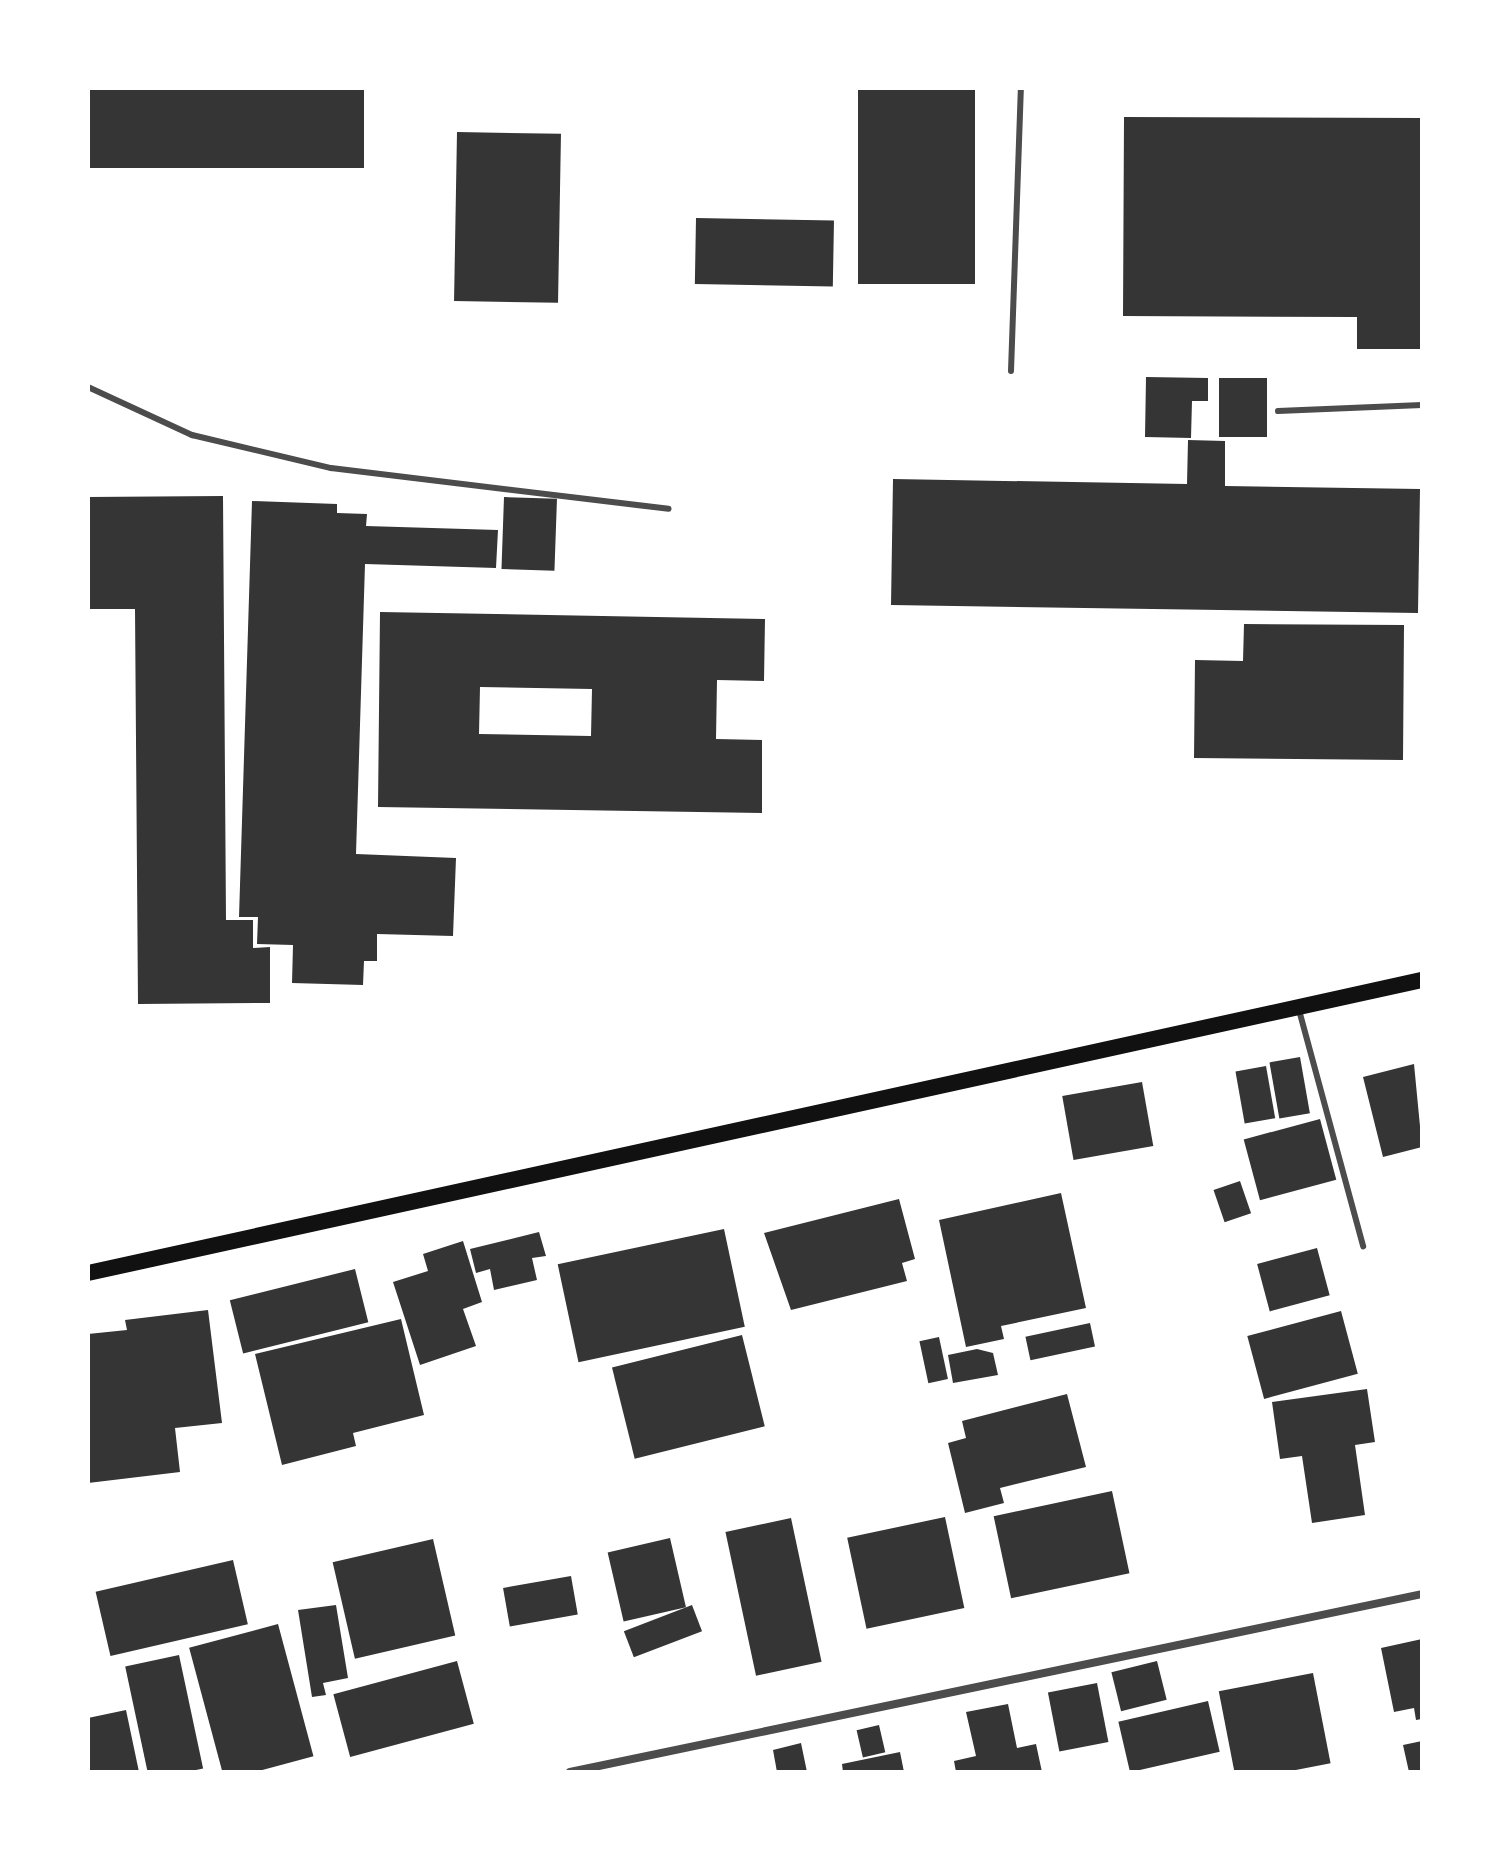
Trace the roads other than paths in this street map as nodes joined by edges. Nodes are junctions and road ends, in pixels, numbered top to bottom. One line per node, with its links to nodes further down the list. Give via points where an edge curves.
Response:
1 (1021, 88): 2 (lane)
2 (1011, 371)
3 (88, 387): 6 (lane, via 192,435 331,468)
4 (1422, 405): 5 (lane)
5 (1278, 411)
6 (669, 509)
7 (1422, 980): 8 (main road)
8 (1299, 1007): 9 (lane); 10 (main road)
9 (1363, 1246)
10 (88, 1273)
11 (1422, 1594): 12 (street)
12 (570, 1772)

